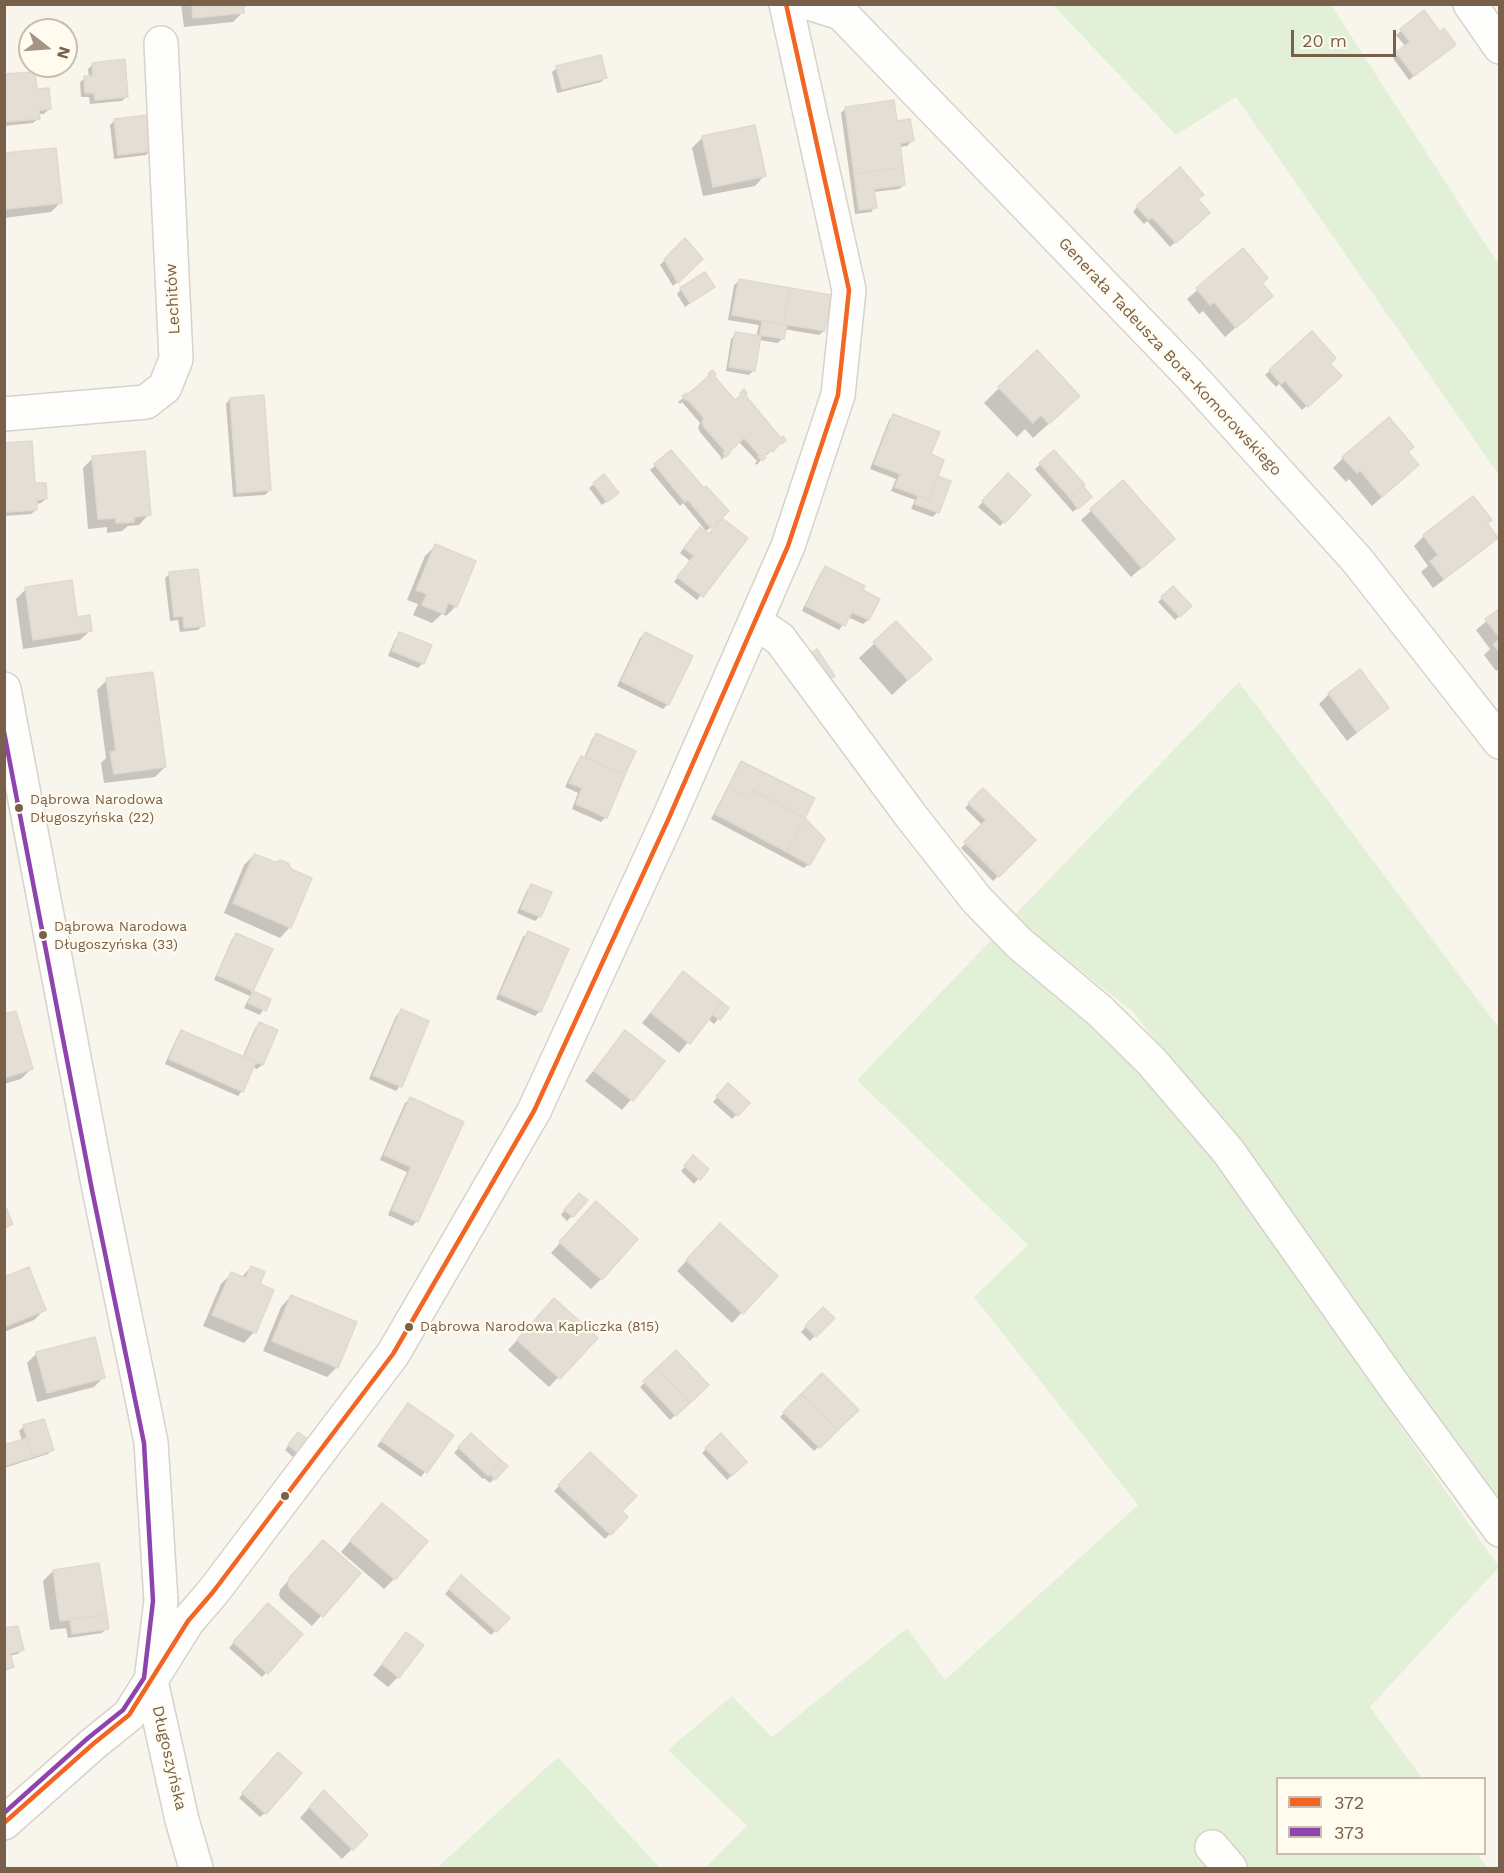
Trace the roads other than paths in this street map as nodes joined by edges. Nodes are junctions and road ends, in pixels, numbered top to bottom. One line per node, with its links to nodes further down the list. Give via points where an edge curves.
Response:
1 (786, 4): 7 (street, via 849,290 838,396 788,546)
2 (812, 4): 9 (street, Generała Tadeusza Bora-Komorowskiego, via 841,13 1189,374 1358,560)
3 (1470, 4): 5 (street)
4 (161, 43): 6 (street, Lechitów, via 176,359 165,387 146,402)
5 (1500, 47)
6 (4, 414)
7 (755, 622): 10 (street, via 780,639 976,900 1151,1061 1228,1151); 11 (street, via 534,1111 393,1354 188,1621)
8 (6, 706): 11 (street, Długoszyńska, via 151,1442 161,1601)
9 (1500, 742)
10 (1500, 1530)
11 (151, 1681): 12 (street, via 129,1715); 13 (street, Długoszyńska)
12 (4, 1823)
13 (196, 1869)

